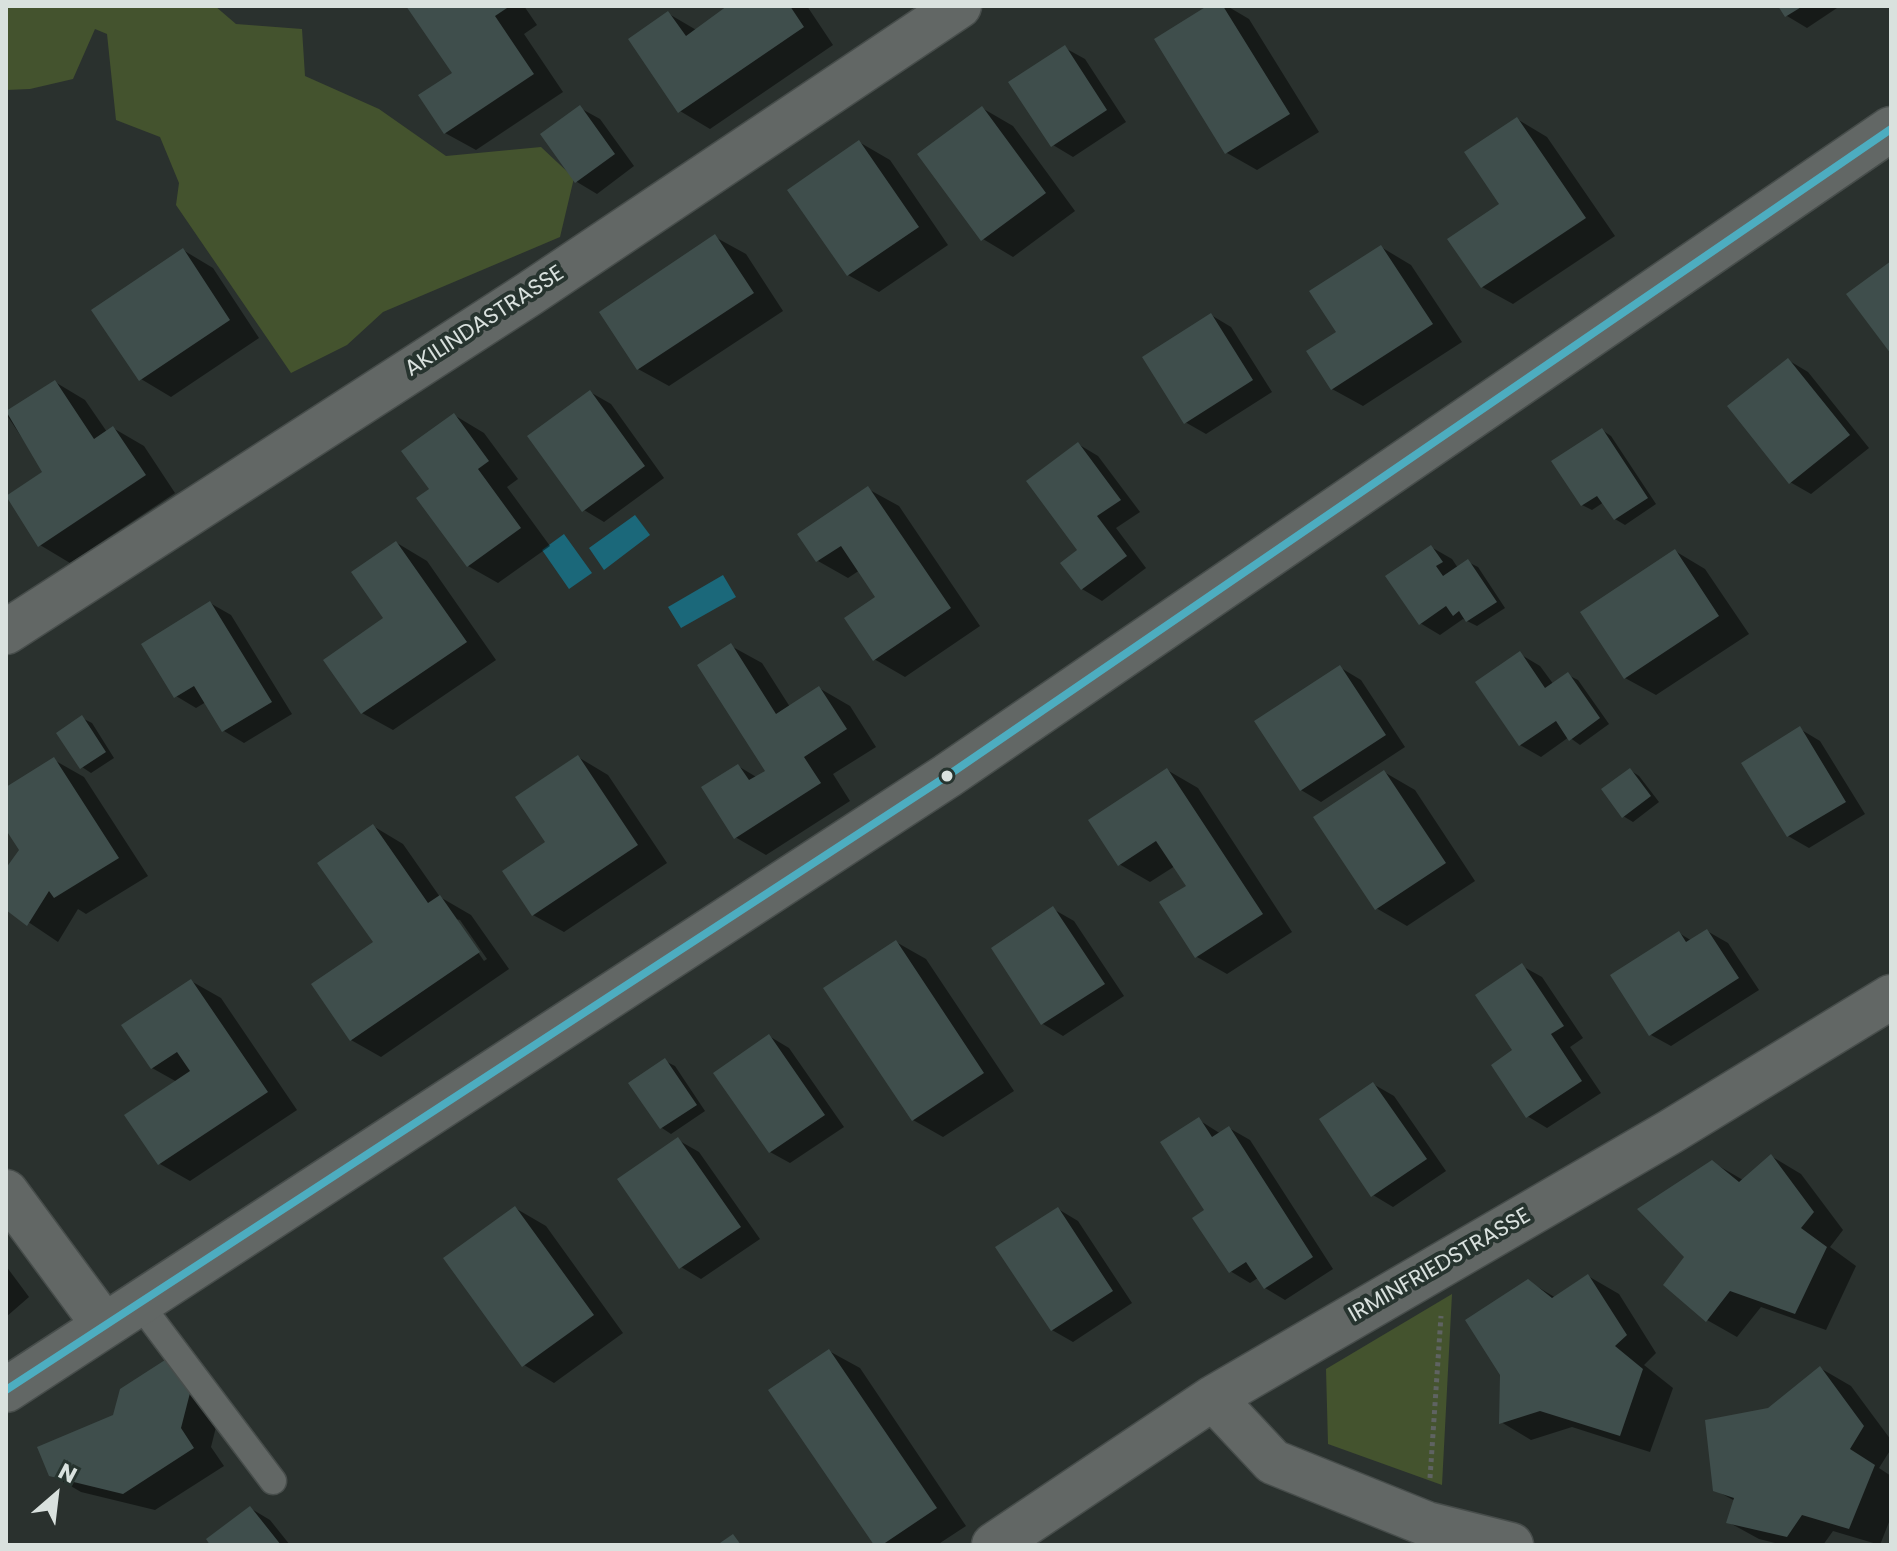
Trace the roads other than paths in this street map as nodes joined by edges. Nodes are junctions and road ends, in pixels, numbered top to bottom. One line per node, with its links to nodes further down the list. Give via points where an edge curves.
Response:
1 (959, 6): 3 (street, AKILINDASTRASSE, via 529,294)
2 (1891, 129): 6 (street, via 947,776)
3 (6, 632)
4 (1891, 997): 8 (street, IRMINFRIEDSTRASSE)
5 (6, 1192): 6 (street)
6 (122, 1314): 7 (street); 9 (lane)
7 (6, 1390)
8 (1213, 1398): 10 (street, via 1273,1462); 11 (street, IRMINFRIEDSTRASSE)
9 (273, 1481)
10 (1427, 1534): 12 (street)
11 (994, 1545)
12 (1511, 1545)

